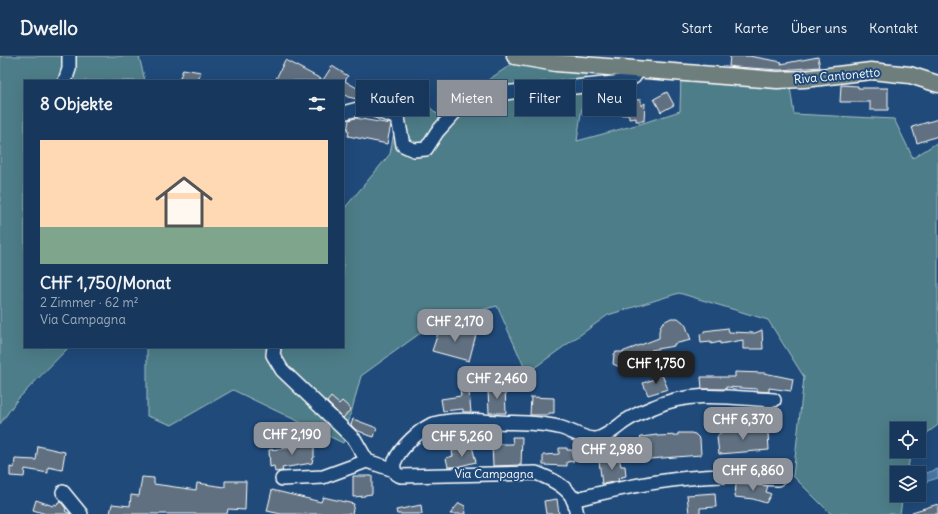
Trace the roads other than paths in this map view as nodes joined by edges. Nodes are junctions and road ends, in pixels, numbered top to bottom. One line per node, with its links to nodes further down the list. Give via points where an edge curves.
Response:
1 (69, 56): 4 (street)
2 (515, 56): 3 (main road, Riva Cantonetto, via 556,63)
3 (638, 69): 5 (main road, Riva Cantonetto, via 789,80 884,71 910,75); 6 (street, via 634,77 623,82 479,97 456,111 426,149 414,150 403,145 398,118 365,107)
4 (65, 80)
5 (938, 84)
6 (344, 113)
7 (274, 348): 9 (street, via 273,355 282,370 355,440)
8 (774, 400): 10 (street, via 709,396 680,399 654,406 600,438 593,439 558,427 526,423 443,422 433,424 413,438 394,461)
9 (367, 461): 10 (street, Via Campagna); 11 (street, via 323,477)
10 (394, 470): 14 (street, Via Campagna, via 401,476 536,473 551,479)
11 (282, 479)
12 (778, 479): 14 (street, via 722,476 659,481)
13 (63, 492): 15 (street)
14 (573, 500): 16 (street, Via Campagna)
15 (81, 514)
16 (577, 514)

